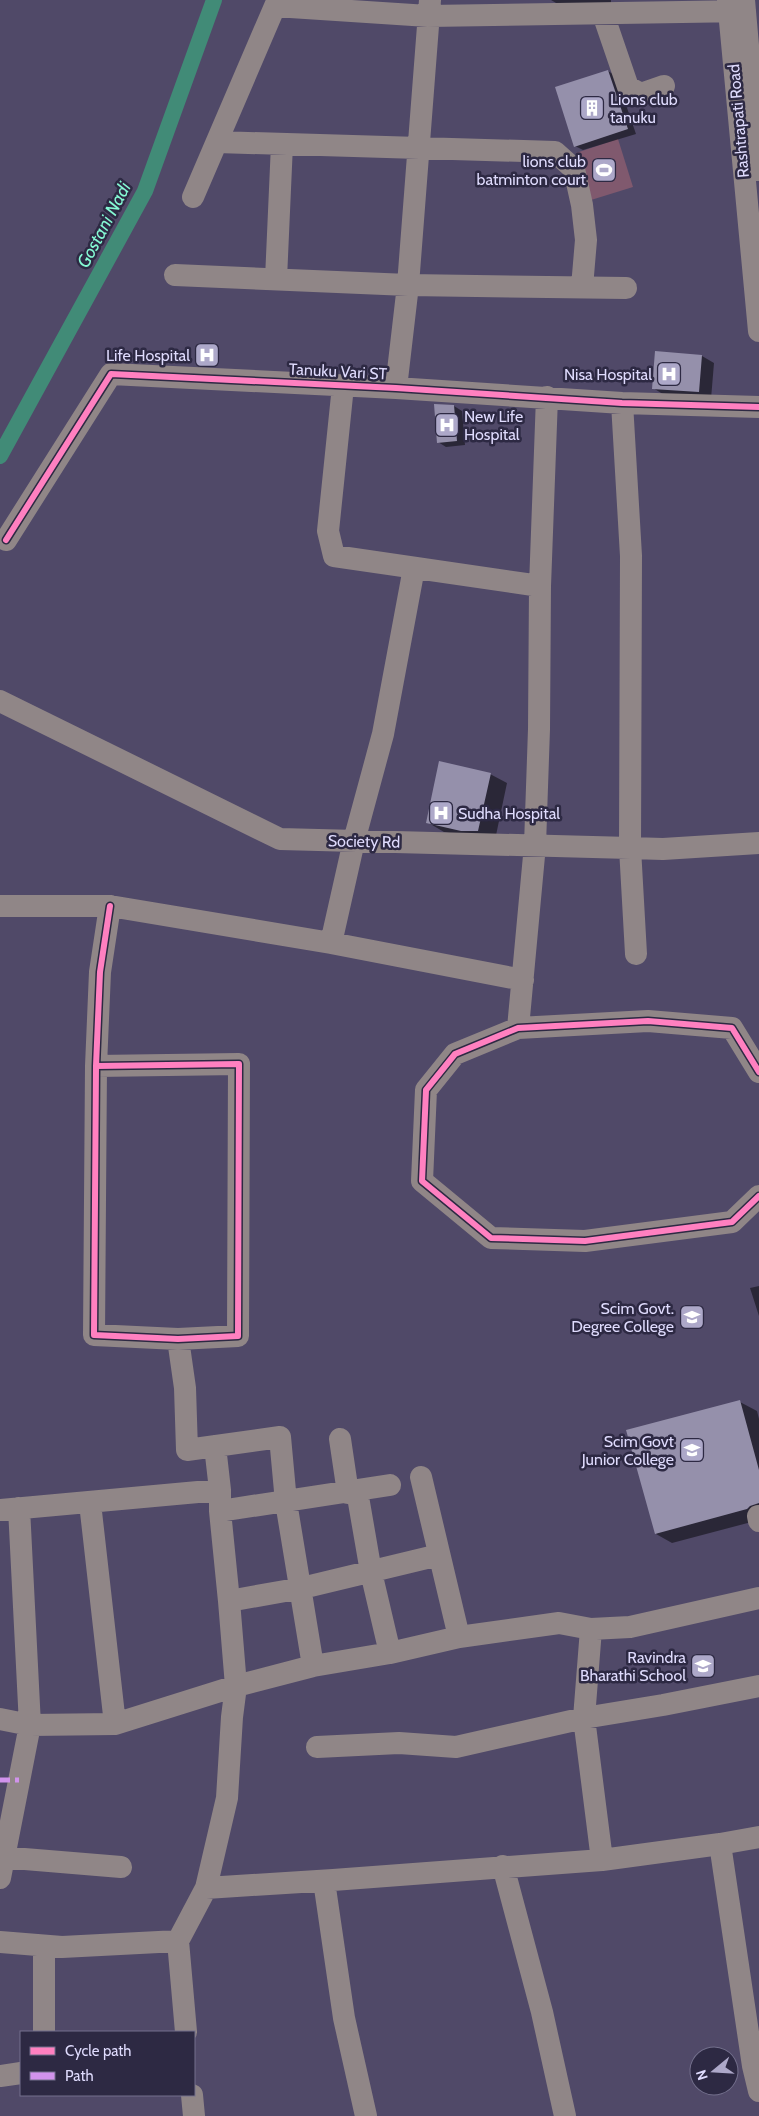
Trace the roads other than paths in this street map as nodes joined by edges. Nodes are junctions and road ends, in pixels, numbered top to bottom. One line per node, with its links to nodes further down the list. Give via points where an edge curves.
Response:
1 (736, 6): 4 (street); 9 (street, Rashtrapati Road)
2 (429, 8): 3 (street); 6 (street, via 275,6); 8 (street)
3 (543, 8): 4 (street)
4 (603, 14): 5 (street, via 628,87 641,94)
5 (664, 86)
6 (217, 142): 7 (street); 10 (street)
7 (282, 144): 8 (street); 12 (street)
8 (418, 148): 13 (street); 14 (street, via 555,152 574,169 582,205 586,240)
9 (754, 178): 16 (street, Rashtrapati Road)
10 (193, 197)
11 (175, 275): 12 (street)
12 (276, 279): 13 (street)
13 (408, 285): 14 (street); 18 (street)
14 (582, 287): 15 (street)
15 (626, 288)
16 (759, 331)
17 (343, 386): 18 (street, Tanuku Vari ST); 22 (street, Tanuku Vari ST, via 111,374); 23 (street, via 328,531 334,556)
18 (396, 388): 19 (street, Tanuku Vari ST)
19 (547, 397): 20 (street, Tanuku Vari ST); 24 (street)
20 (622, 403): 21 (street, Tanuku Vari ST); 29 (street, via 632,556)
21 (759, 408)
22 (6, 540)
23 (414, 568): 24 (street); 26 (street, via 383,734)
24 (540, 586): 28 (street)
25 (0, 701): 26 (street, Society Rd, via 280,839)
26 (354, 840): 28 (street, Society Rd); 32 (street)
27 (759, 843): 29 (street, Society Rd)
28 (535, 845): 29 (street, Society Rd); 34 (street)
29 (630, 848): 33 (street)
30 (0, 906): 31 (street)
31 (110, 906): 32 (street); 36 (street, via 100,972)
32 (331, 943): 34 (street)
33 (636, 954)
34 (523, 980): 35 (street)
35 (518, 1028): 37 (street, via 648,1021 732,1028); 38 (street, via 455,1054 426,1090 422,1180 491,1238 585,1242 732,1222)
36 (96, 1066): 39 (street, via 94,1335); 39 (street, via 239,1064 238,1336)
37 (759, 1072)
38 (759, 1196)
39 (178, 1338): 41 (street, via 185,1388 187,1450)
40 (340, 1439): 44 (street)
41 (215, 1446): 45 (street); 46 (street, via 280,1437)
42 (421, 1477): 49 (street)
43 (390, 1485): 44 (street)
44 (352, 1492): 46 (street); 50 (street)
45 (220, 1501): 46 (street); 47 (street); 53 (street)
46 (286, 1502): 51 (street)
47 (90, 1503): 48 (street); 62 (street)
48 (9, 1509): 63 (street)
49 (439, 1555): 50 (street); 55 (street)
50 (371, 1572): 51 (street); 56 (street)
51 (302, 1588): 53 (street); 57 (street)
52 (759, 1598): 54 (street, via 630,1627)
53 (229, 1601): 58 (street)
54 (591, 1629): 55 (street, via 558,1623); 60 (street)
55 (458, 1637): 56 (street)
56 (390, 1653): 57 (street)
57 (313, 1666): 58 (street)
58 (236, 1686): 62 (street); 73 (street, via 227,1798)
59 (759, 1686): 60 (street)
60 (584, 1718): 64 (street, via 456,1747 399,1743); 68 (street)
61 (0, 1719): 63 (street)
62 (114, 1724): 63 (street)
63 (30, 1725): 65 (street)
64 (317, 1747)
65 (10, 1780): 69 (street)
66 (759, 1837): 67 (street)
67 (720, 1844): 68 (street); 81 (street)
68 (602, 1860): 70 (street)
69 (1, 1864): 71 (street)
70 (503, 1866): 72 (street); 85 (street, via 542,2012)
71 (121, 1868)
72 (324, 1881): 73 (street); 84 (street, via 344,2018)
73 (206, 1888): 74 (street)
74 (178, 1941): 76 (street); 78 (street)
75 (0, 1942): 76 (street)
76 (44, 1946): 77 (street)
77 (44, 2031)
78 (186, 2031)
79 (20, 2073): 80 (street)
80 (0, 2076)
81 (759, 2091)
82 (192, 2096): 83 (street)
83 (194, 2116)
84 (366, 2116)
85 (565, 2116)

